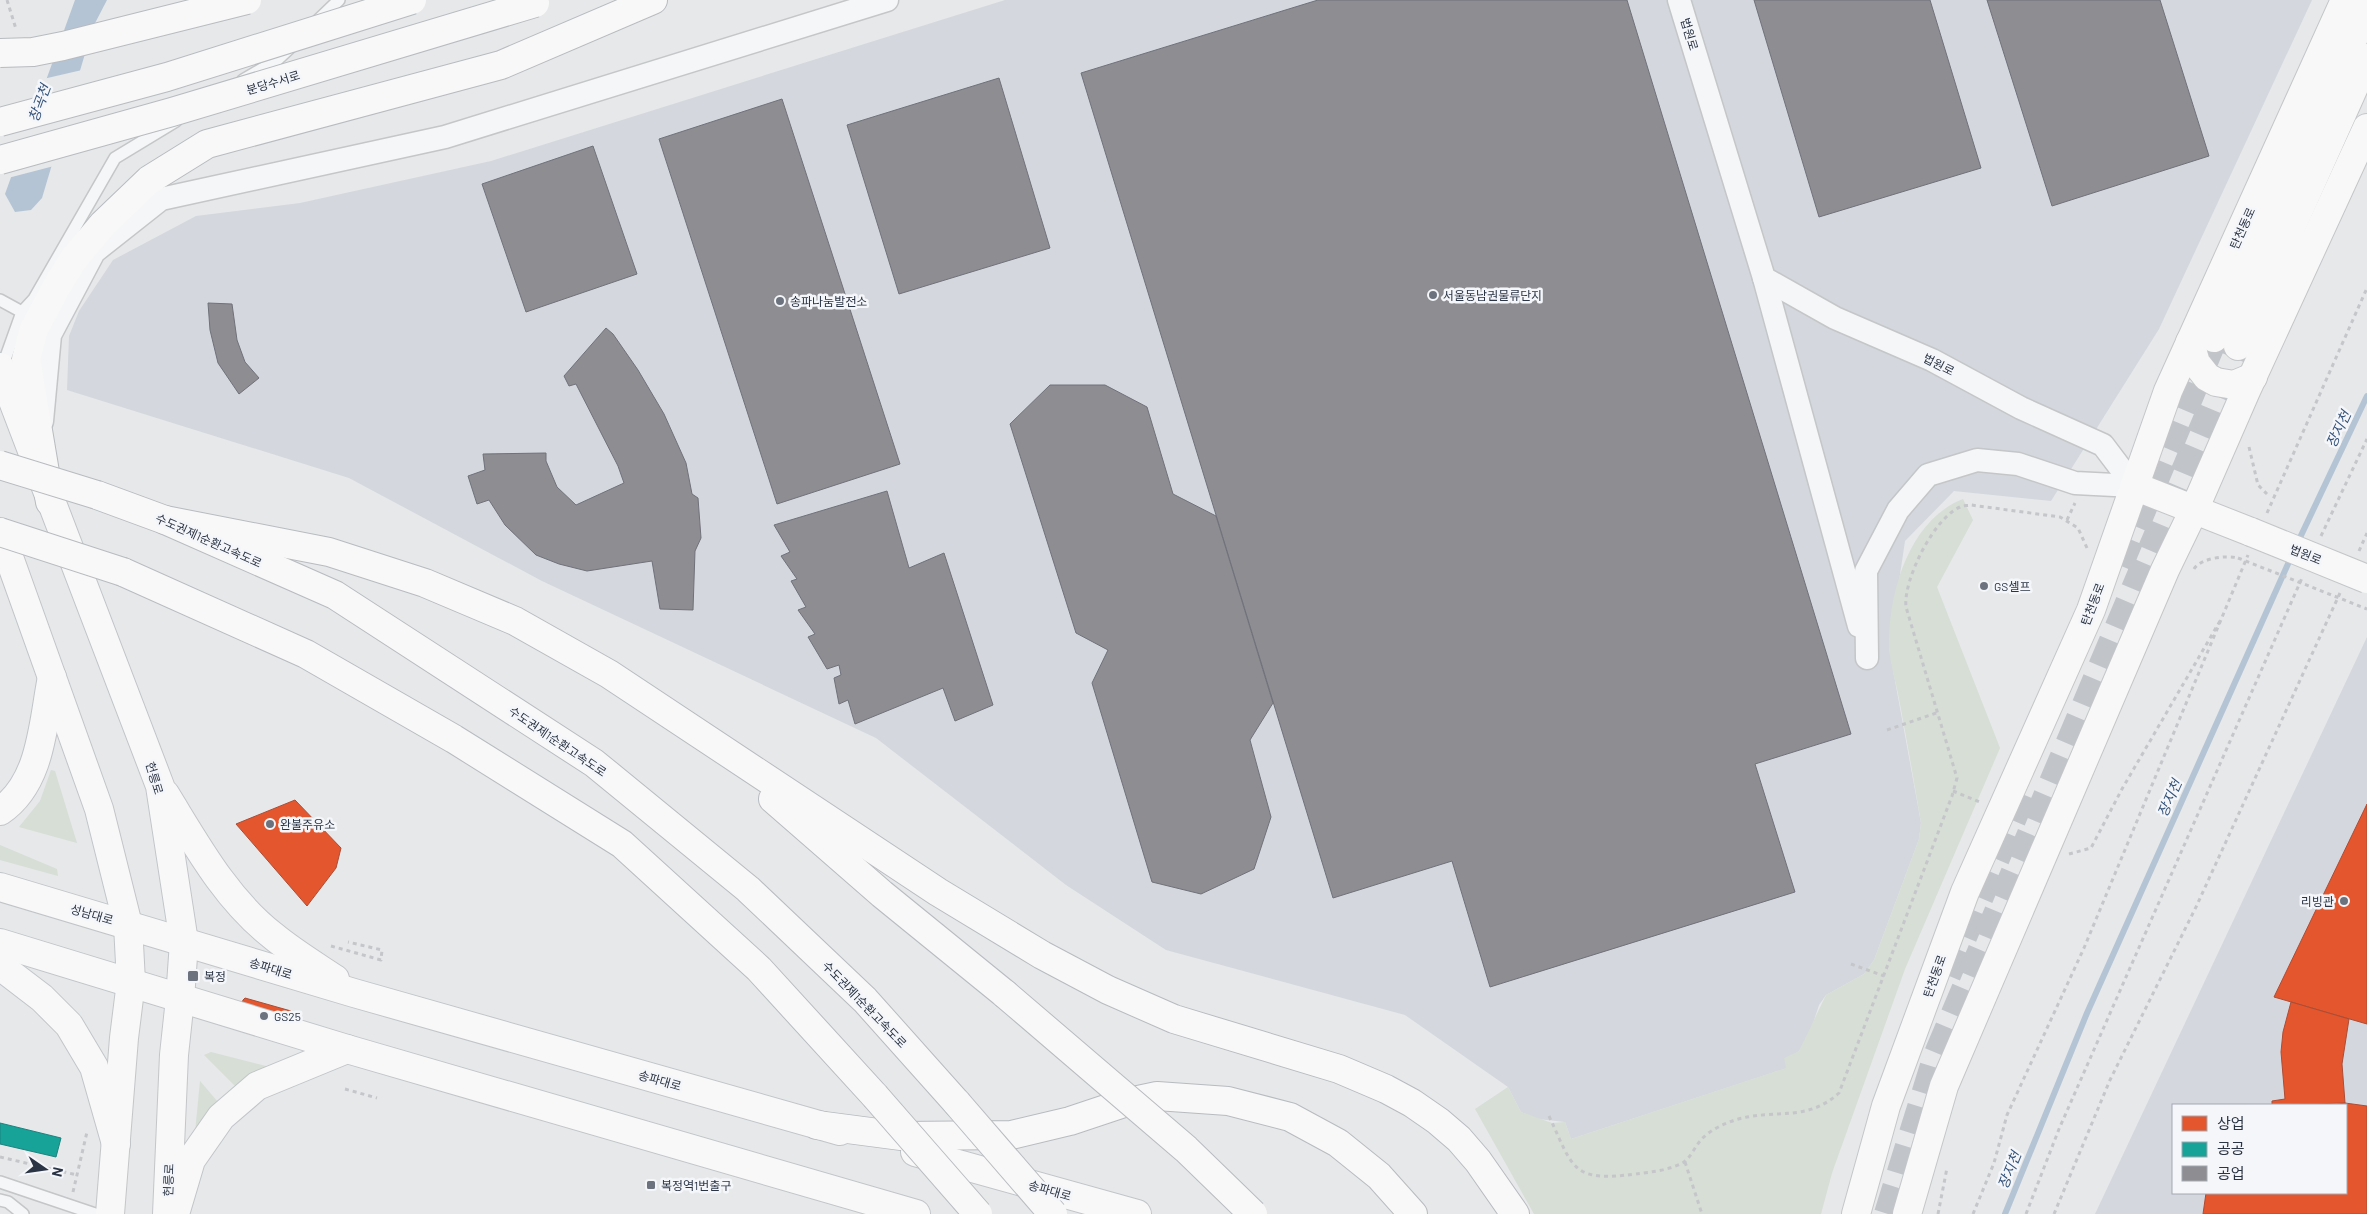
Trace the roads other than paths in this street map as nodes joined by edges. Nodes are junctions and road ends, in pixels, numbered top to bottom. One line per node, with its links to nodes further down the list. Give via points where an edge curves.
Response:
1 (247, 0): 10 (main road, bridge, via 33,52)
2 (339, 0): 17 (lane, via 277,60 115,158 34,299)
3 (412, 0): 12 (main road, bridge, via 167,77)
4 (653, 0): 21 (main road, via 501,65 207,144 149,180 103,224 73,260 34,329 26,359)
5 (887, 0): 21 (street, via 445,137 161,199 94,252 50,335)
6 (1679, 0): 15 (street, 법원로)
7 (2345, 0): 18 (main road, 탄천동로)
8 (540, 2): 14 (main road, 분당수서로, bridge)
9 (2367, 9): 18 (main road, 탄천동로)
10 (9, 43)
11 (2367, 58): 18 (main road, 탄천동로)
12 (0, 122)
13 (2367, 128): 20 (main road)
14 (0, 160)
15 (1764, 278): 23 (street, 법원로, via 1835,318 1932,360 2021,408 2103,445); 23 (street, via 1867,658 1866,571 1898,510 1928,475 1977,460 2018,464 2075,483)
16 (0, 300): 17 (lane)
17 (22, 312): 19 (lane)
18 (2214, 342): 20 (main road, via 2196,363 2207,377 2234,385); 23 (main road, 탄천동로, via 2168,391)
19 (1, 369): 24 (main road, 헌릉로)
20 (2253, 376): 25 (main road)
21 (39, 439): 24 (main road)
22 (0, 465): 26 (main road, 수도권제1순환고속도로, bridge)
23 (2134, 486): 25 (main road, 법원로); 58 (main road, 탄천동로, via 2091,610 1965,892 1886,1106)
24 (50, 502): 31 (main road, 헌릉로)
25 (2194, 510): 28 (main road, 법원로, bridge); 59 (main road, via 2165,570 1944,1086)
26 (164, 520): 30 (main road, via 329,552 464,598 566,648); 53 (main road, 수도권제1순환고속도로, bridge, via 335,595 594,763 748,889 865,1000)
27 (0, 532): 29 (main road); 52 (main road, bridge, via 123,572 306,654 454,739 622,844 759,969)
28 (2362, 567)
29 (52, 675): 32 (main road, via 35,765 13,802); 34 (main road, via 99,809)
30 (689, 726): 55 (main road, bridge, via 882,894 1186,1149); 57 (main road, via 938,892 1042,955 1108,990 1174,1019 1339,1069 1406,1099 1438,1120 1459,1139)
31 (160, 786): 36 (main road, 헌릉로); 39 (main road, via 230,893 271,934)
32 (0, 811)
33 (0, 887): 34 (main road, 성남대로)
34 (128, 925): 36 (main road, 성남대로); 38 (main road)
35 (0, 942): 38 (main road)
36 (184, 942): 39 (main road, 송파대로); 40 (main road, 헌릉로)
37 (0, 966): 43 (main road, via 42,998 69,1025 94,1067)
38 (131, 982): 40 (main road); 43 (main road)
39 (354, 993): 42 (main road, 송파대로)
40 (180, 999): 41 (main road); 49 (main road, 헌릉로, via 174,1055)
41 (347, 1049): 50 (main road, via 257,1086 222,1117 191,1160); 51 (main road)
42 (817, 1125): 54 (main road, 송파대로); 56 (main road, via 900,1136 1011,1135 1070,1121 1124,1102 1157,1096 1228,1100 1290,1118 1338,1143 1379,1176)
43 (116, 1144): 48 (main road)
44 (0, 1182): 47 (lane)
45 (0, 1200): 46 (lane)
46 (23, 1214)
47 (95, 1214)
48 (110, 1214)
49 (167, 1214)
50 (175, 1214)
51 (916, 1214)
52 (978, 1214)
53 (1053, 1214)
54 (1137, 1214)
55 (1253, 1214)
56 (1413, 1214)
57 (1515, 1214)
58 (1856, 1214)
59 (1907, 1214)

